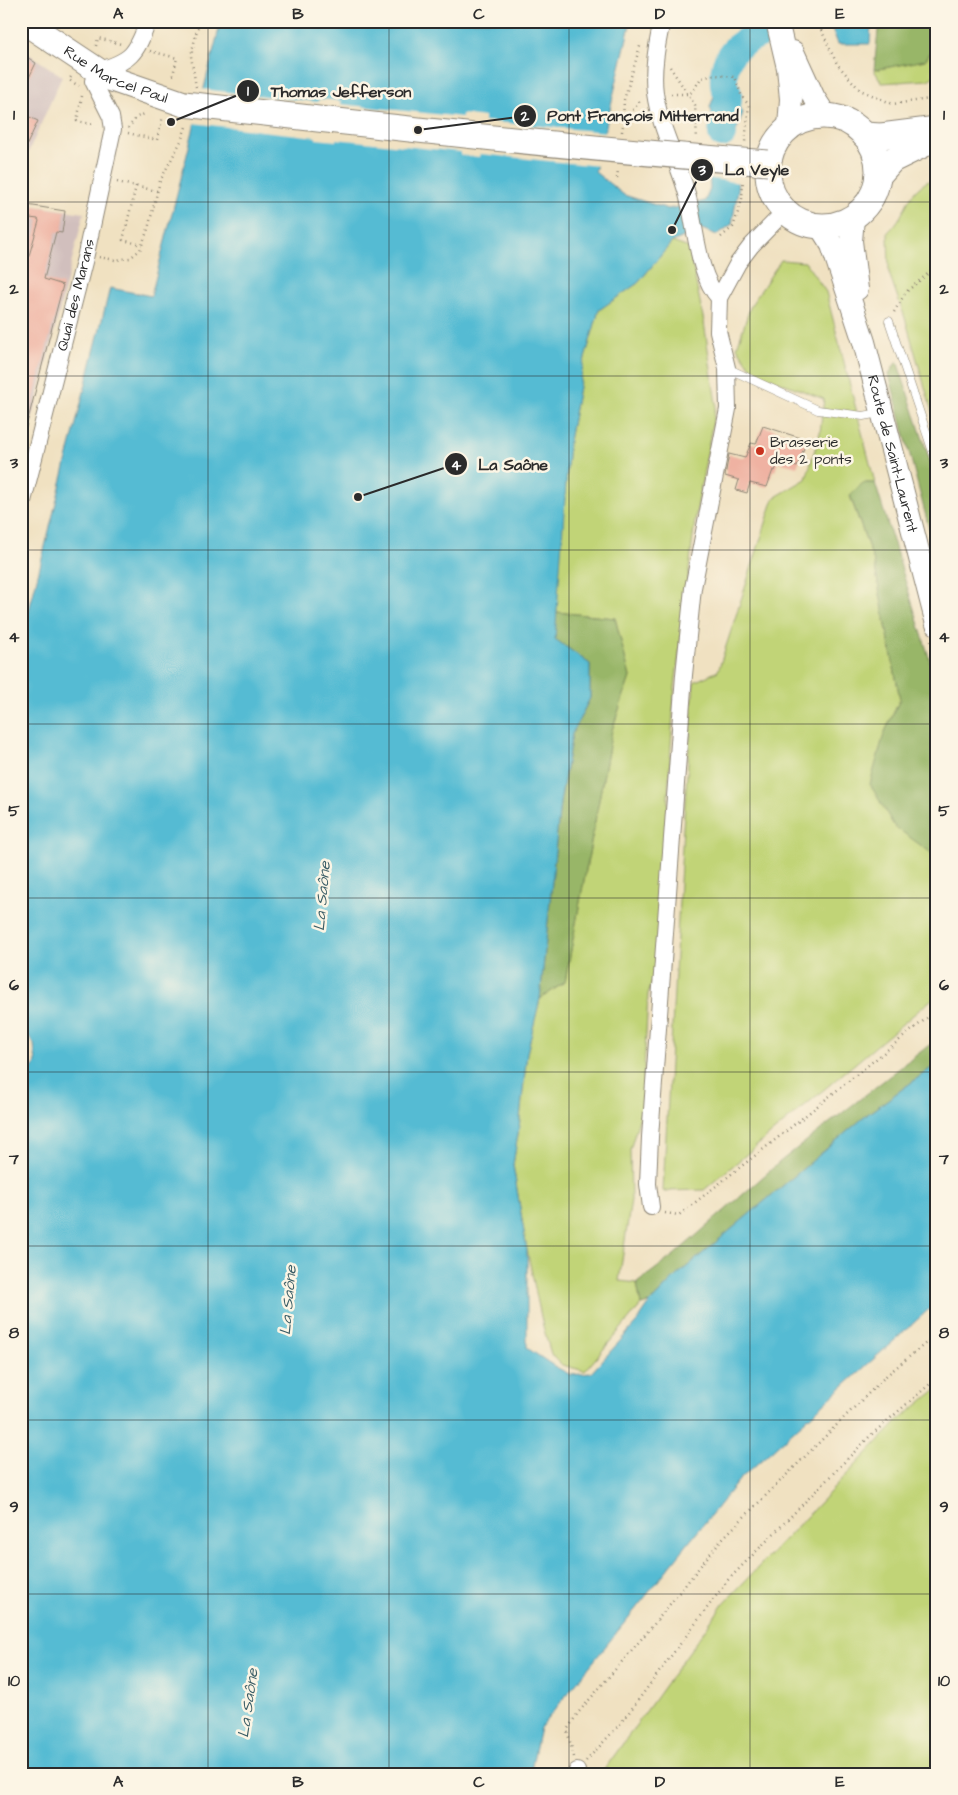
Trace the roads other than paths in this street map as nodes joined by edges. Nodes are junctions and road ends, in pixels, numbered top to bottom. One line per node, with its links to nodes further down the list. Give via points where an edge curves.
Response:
1 (23, 21): 6 (main road, Rue Marcel Paul)
2 (148, 21): 6 (street, via 129,59)
3 (779, 21): 7 (main road, via 791,99); 7 (main road, via 814,98)
4 (660, 29): 16 (street, via 654,83 661,119 687,194 706,277)
5 (21, 34): 6 (main road, Rue Marcel Paul)
6 (95, 76): 11 (main road, Rue Marcel Paul, bridge, via 111,90 156,103); 22 (street, Quai des Marans, via 113,130 86,254)
7 (808, 120): 9 (main road, via 841,118); 11 (main road, via 781,134)
8 (937, 130): 9 (main road)
9 (864, 135): 12 (main road, via 875,152)
10 (937, 138): 12 (main road, via 892,160)
11 (768, 163): 13 (main road, via 769,184 775,199)
12 (878, 176): 14 (main road, via 872,196)
13 (786, 212): 15 (main road, via 802,222); 16 (street, via 751,246)
14 (852, 218): 15 (main road, via 839,224); 18 (main road, Route de Saint-Laurent, via 851,241)
15 (820, 226): 18 (main road, Route de Saint-Laurent, via 832,245)
16 (719, 298): 19 (street, via 718,331)
17 (889, 321): 21 (lane)
18 (864, 342): 20 (main road, Route de Saint-Laurent)
19 (726, 368): 20 (lane, via 818,410 863,416); 24 (street, via 728,408 693,588 684,675 650,1137)
20 (882, 412): 23 (main road, Route de Saint-Laurent)
21 (937, 464)
22 (21, 509)
23 (937, 624)
24 (650, 1207)

